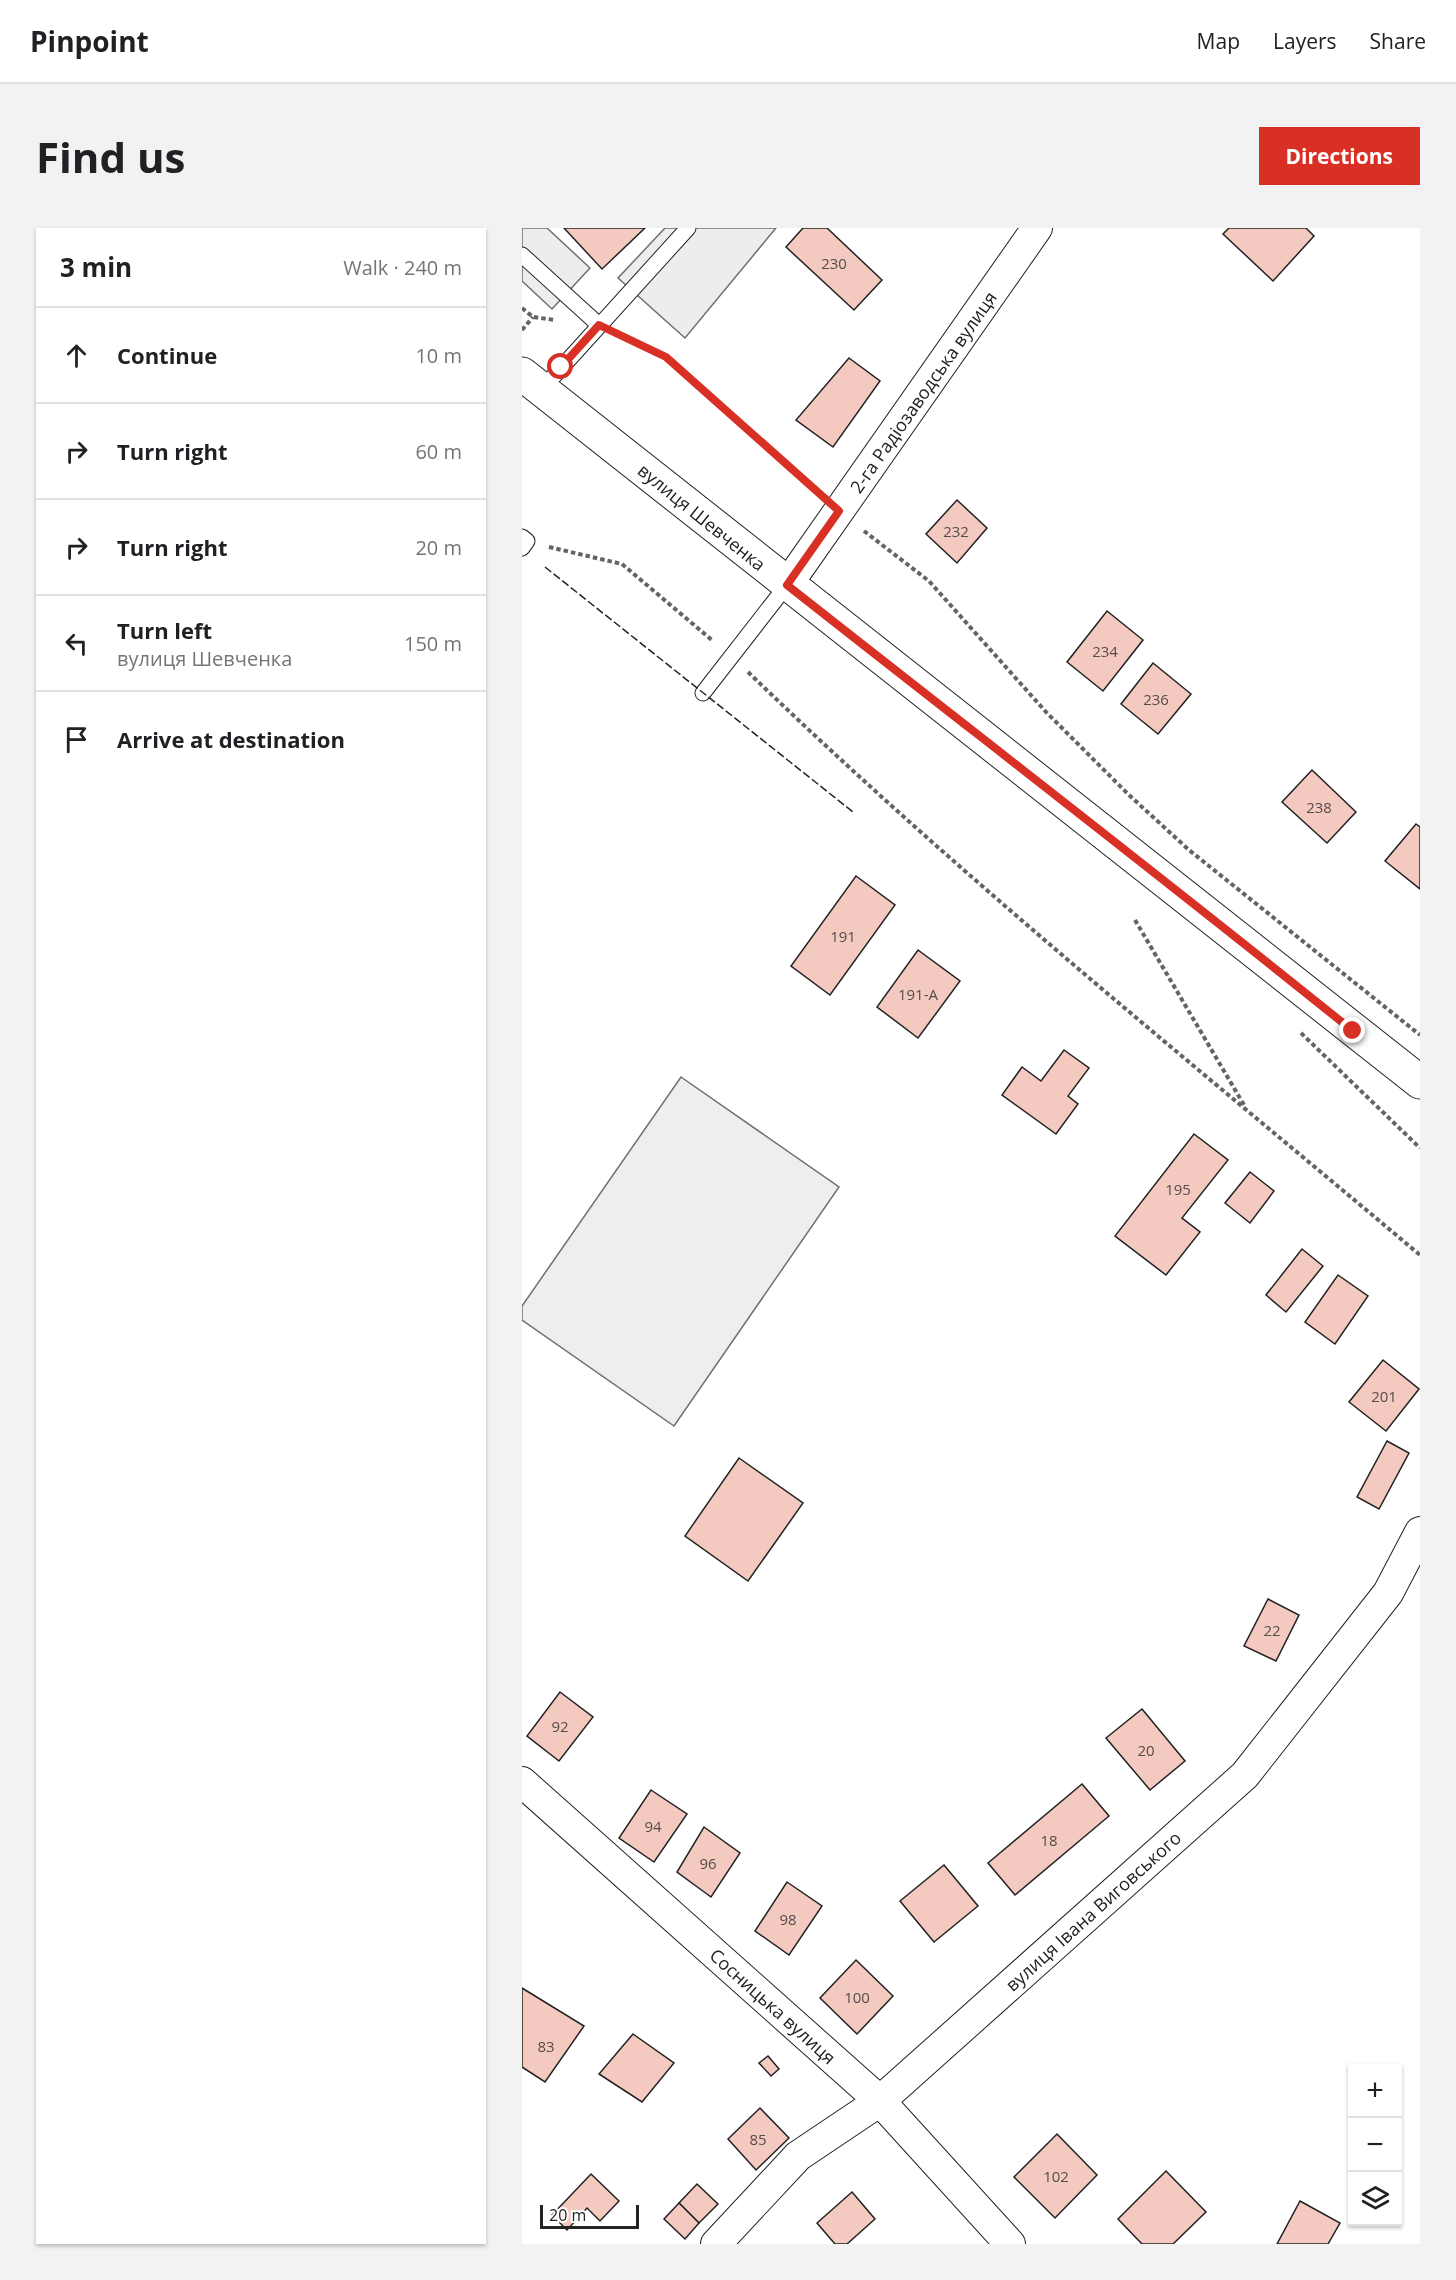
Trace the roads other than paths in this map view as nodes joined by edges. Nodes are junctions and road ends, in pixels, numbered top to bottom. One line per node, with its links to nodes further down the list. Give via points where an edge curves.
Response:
1 (688, 228): 4 (lane)
2 (1037, 228): 6 (street, 2-га Радіозаводська вулиця)
3 (522, 255): 4 (lane)
4 (599, 325): 5 (lane)
5 (532, 382): 6 (main road, вулиця Шевченка)
6 (787, 585): 7 (lane); 8 (main road, вулиця Шевченка)
7 (703, 693)
8 (1420, 1082)
9 (1420, 1532): 11 (street, вулиця Івана Виговського, via 1388,1593 1245,1775)
10 (522, 1782): 11 (street, Сосницька вулиця)
11 (880, 2101): 12 (street, вулиця Івана Виговського, via 798,2156); 13 (street, Сосницька вулиця)
12 (716, 2244)
13 (1010, 2244)

